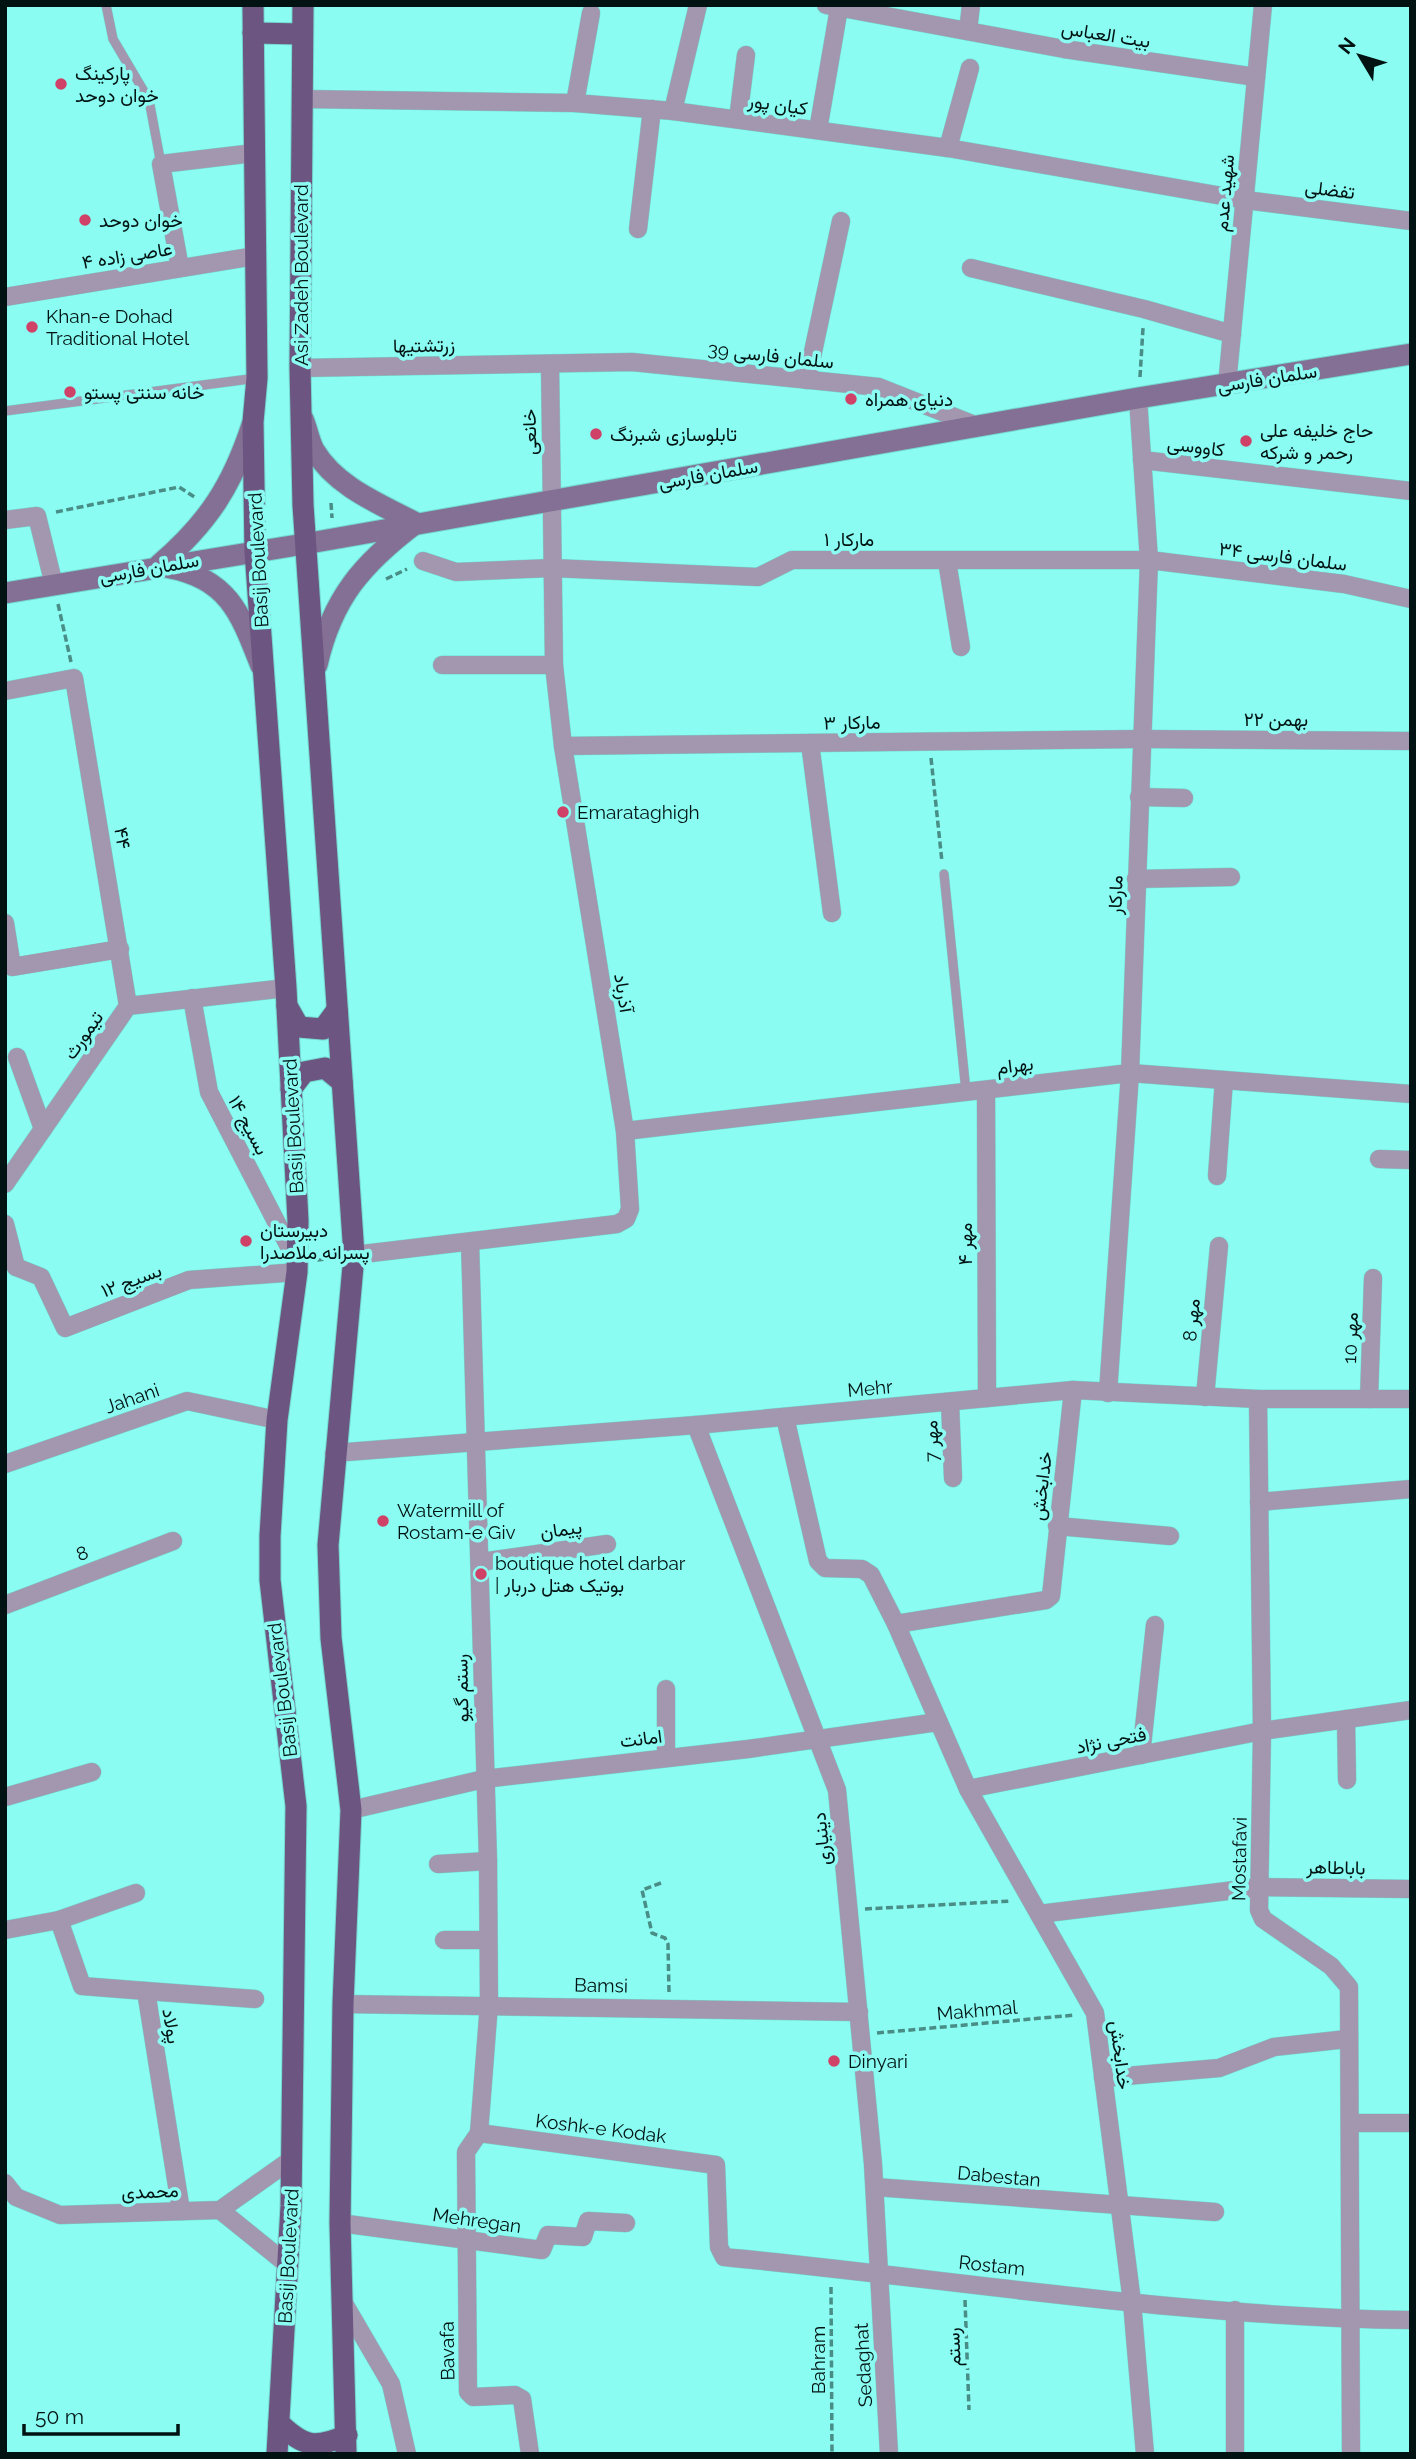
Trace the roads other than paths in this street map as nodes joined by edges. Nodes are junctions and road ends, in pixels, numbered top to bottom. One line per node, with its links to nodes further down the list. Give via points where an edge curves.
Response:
1 (106, 5): 23 (lane, via 113,39 149,100)
2 (253, 5): 10 (main road, Basij Boulevard)
3 (303, 5): 11 (main road, Asi Zadeh Boulevard)
4 (698, 5): 18 (street)
5 (971, 5): 9 (street)
6 (1263, 5): 14 (street, شهید عدم)
7 (842, 7): 9 (street, بیت العباس); 20 (street)
8 (591, 13): 16 (street)
9 (968, 31): 14 (street, بیت العباس)
10 (253, 33): 11 (main road); 22 (main road, Basij Boulevard)
11 (303, 34): 15 (main road, Asi Zadeh Boulevard)
12 (746, 55): 19 (street)
13 (970, 68): 21 (street)
14 (1256, 77): 24 (street, شهید عدم)
15 (301, 100): 16 (street, کیان پور); 35 (main road, Asi Zadeh Boulevard)
16 (575, 103): 17 (street, کیان پور)
17 (652, 109): 18 (street, کیان پور); 27 (street)
18 (673, 111): 19 (street, کیان پور)
19 (738, 120): 20 (street, کیان پور)
20 (818, 130): 21 (street, کیان پور)
21 (948, 148): 24 (street, کیان پور)
22 (254, 153): 23 (street); 28 (main road, Basij Boulevard)
23 (161, 164): 29 (street)
24 (1245, 200): 26 (street, تفضلی); 32 (street, شهید عدم)
25 (841, 220): 37 (street)
26 (1411, 220)
27 (638, 229)
28 (255, 256): 29 (street, عاصی زاده ۴); 36 (main road, Basij Boulevard)
29 (180, 268): 31 (street, عاصی زاده ۴)
30 (971, 268): 32 (street)
31 (5, 297)
32 (1232, 334): 38 (street, شهید عدم)
33 (1411, 355): 38 (main road, سلمان فارسی)
34 (550, 364): 35 (street, زرتشتیها); 37 (street, سلمان فارسی 39, via 632,362); 46 (street, خانعی)
35 (300, 368): 40 (main road, Asi Zadeh Boulevard)
36 (257, 378): 41 (lane); 42 (main road, Basij Boulevard)
37 (807, 380): 43 (street, سلمان فارسی 39, via 879,387)
38 (1227, 385): 39 (main road, سلمان فارسی)
39 (1138, 398): 43 (main road, سلمان فارسی); 44 (street, مارکار)
40 (300, 410): 48 (main road, via 314,450 342,481); 49 (main road, Asi Zadeh Boulevard)
41 (5, 411)
42 (253, 422): 50 (main road, Basij Boulevard); 54 (main road, via 238,468 213,510)
43 (981, 428): 46 (main road, سلمان فارسی)
44 (1142, 460): 45 (street, کاووسی); 51 (street, مارکار)
45 (1411, 491)
46 (551, 500): 48 (main road, سلمان فارسی); 55 (street, آذرباد)
47 (5, 520): 56 (street, via 37,516)
48 (416, 523): 49 (main road, سلمان فارسی); 63 (main road, via 354,578 323,638)
49 (304, 544): 50 (main road, سلمان فارسی); 63 (main road)
50 (255, 551): 54 (main road, سلمان فارسی); 62 (main road, Basij Boulevard)
51 (1149, 560): 53 (street, مارکار ۱); 58 (street, سلمان فارسی ۳۴, via 1344,584); 65 (street, مارکار)
52 (423, 561): 55 (street, مارکار ۱, via 456,572)
53 (947, 561): 55 (street, مارکار ۱, via 792,560 758,578); 59 (street)
54 (158, 566): 56 (main road, سلمان فارسی); 62 (main road, via 194,573 217,586 242,617)
55 (552, 568): 61 (street, آذرباد)
56 (54, 585): 57 (main road, سلمان فارسی)
57 (5, 593)
58 (1411, 599)
59 (961, 647)
60 (442, 665): 61 (street)
61 (554, 666): 68 (street, آذرباد)
62 (265, 675): 77 (main road, Basij Boulevard)
63 (314, 676): 80 (main road)
64 (5, 691): 76 (street, ۴۴, via 74,678)
65 (1141, 739): 66 (street, ۲۲ بهمن); 67 (street, مارکار ۳); 69 (street, مارکار)
66 (1411, 741)
67 (810, 743): 68 (street, مارکار ۳); 74 (street)
68 (563, 747): 90 (street, آذرباد)
69 (1139, 797): 70 (street); 73 (street, مارکار)
70 (1184, 798)
71 (944, 874): 87 (lane)
72 (1231, 877): 73 (street)
73 (1136, 879): 82 (street, مارکار)
74 (832, 913)
75 (5, 923): 76 (street, via 12,967)
76 (120, 948): 79 (street, ۴۴)
77 (287, 997): 78 (street, تیمورث); 80 (main road, via 299,1027 323,1029); 85 (main road, Basij Boulevard)
78 (192, 998): 79 (street, تیمورث); 99 (street, بسیج ۱۴, via 209,1092)
79 (128, 1006): 89 (street, تیمورث)
80 (337, 1010): 84 (main road)
81 (17, 1058): 89 (street)
82 (1130, 1073): 83 (street, بهرام); 86 (street, بهرام); 103 (street, مارکار)
83 (1224, 1080): 88 (street, بهرام); 93 (street)
84 (342, 1082): 85 (main road, via 325,1068 304,1072); 98 (main road)
85 (291, 1089): 99 (main road, Basij Boulevard)
86 (986, 1090): 87 (street, بهرام); 105 (street, مهر ۴)
87 (966, 1092): 90 (street, بهرام)
88 (1411, 1094)
89 (43, 1129): 94 (street, تیمورث)
90 (625, 1131): 96 (street, آذرباد, via 630,1209 626,1219 617,1224)
91 (1379, 1159): 92 (street)
92 (1411, 1160)
93 (1217, 1176)
94 (5, 1184)
95 (5, 1224): 100 (street)
96 (470, 1242): 98 (street, آذرباد); 113 (street, رستم گیو)
97 (1219, 1247): 104 (street, مهر 8)
98 (354, 1255): 114 (main road)
99 (297, 1267): 100 (street, بسیج ۱۲, via 189,1280 65,1328 41,1277); 111 (main road, Basij Boulevard)
100 (11, 1270)
101 (1373, 1278): 107 (street, مهر 10)
102 (1073, 1391): 103 (street, Mehr); 105 (street, Mehr); 119 (street, خدابخش)
103 (1108, 1392): 104 (street, Mehr)
104 (1205, 1397): 106 (street, Mehr)
105 (988, 1398): 109 (street, Mehr)
106 (1258, 1399): 107 (street, Mehr); 118 (street, Mostafavi)
107 (1369, 1399): 108 (street, Mehr)
108 (1411, 1399)
109 (950, 1402): 110 (street, Mehr); 116 (street, مهر 7)
110 (785, 1417): 112 (street, Mehr); 125 (street, خدابخش, via 818,1561 825,1569 867,1572)
111 (277, 1420): 115 (street, Jahani, via 187,1401); 161 (main road, Basij Boulevard, via 270,1580 296,1806)
112 (696, 1425): 113 (street, Mehr); 132 (street, دینیاری)
113 (477, 1441): 114 (street, Mehr); 123 (street, رستم گیو)
114 (334, 1453): 140 (main road, via 328,1545 331,1638)
115 (5, 1464)
116 (953, 1478)
117 (1411, 1489): 118 (street)
118 (1259, 1502): 131 (street, Mostafavi)
119 (1057, 1526): 120 (street); 125 (street, خدابخش, via 1051,1596 1046,1600)
120 (1170, 1536)
121 (173, 1541): 124 (street, 8)
122 (607, 1544): 123 (street, پیمان)
123 (480, 1562): 136 (street, رستم گیو)
124 (5, 1605)
125 (896, 1624): 130 (street, خدابخش)
126 (1155, 1625): 133 (street)
127 (666, 1689): 134 (street)
128 (1411, 1710): 129 (street, فتحی نژاد)
129 (1346, 1719): 131 (street, فتحی نژاد); 137 (street)
130 (938, 1722): 132 (street, امانت); 138 (street, خدابخش)
131 (1262, 1731): 133 (street, فتحی نژاد); 143 (street, Mostafavi)
132 (819, 1738): 134 (street, امانت); 155 (street, دینیاری, via 837,1790)
133 (1141, 1755): 138 (street, فتحی نژاد)
134 (666, 1756): 136 (street, امانت)
135 (92, 1772): 139 (street)
136 (484, 1779): 140 (street, امانت); 141 (street, رستم گیو)
137 (1347, 1780)
138 (968, 1789): 146 (street, خدابخش)
139 (5, 1797)
140 (351, 1810): 153 (main road)
141 (488, 1861): 142 (street); 150 (street, رستم گیو)
142 (438, 1864)
143 (1260, 1887): 144 (street, باباطاهر); 146 (street, باباطاهر); 156 (street, Mostafavi, via 1263,1919 1346,1980)
144 (1411, 1889)
145 (136, 1893): 147 (street)
146 (1035, 1907): 157 (street, خدابخش, via 1095,2013)
147 (59, 1920): 148 (street); 151 (street, پولاد, via 82,1986)
148 (5, 1930)
149 (444, 1940): 150 (street)
150 (488, 1940): 154 (street, رستم گیو)
151 (146, 1991): 152 (street); 167 (street, پولاد)
152 (255, 1999)
153 (343, 2004): 154 (street, Bamsi); 169 (main road)
154 (489, 2004): 155 (street, Bamsi); 160 (street, رستم گیو)
155 (859, 2012): 164 (street, دینیاری)
156 (1348, 2039): 157 (street, via 1274,2046 1219,2068); 158 (street, Mostafavi)
157 (1103, 2078): 165 (street, خدابخش)
158 (1350, 2123): 159 (street); 177 (street, Mostafavi)
159 (1411, 2123)
160 (480, 2133): 162 (street, Koshk-e Kodak); 171 (street, via 466,2152)
161 (292, 2160): 166 (street); 172 (main road, Basij Boulevard)
162 (716, 2165): 173 (street, Rostam, via 719,2248 724,2257)
163 (5, 2183): 167 (street, محمدی, via 16,2197 60,2215)
164 (875, 2187): 165 (street, Dabestan); 173 (street, دینیاری)
165 (1120, 2208): 168 (street, Dabestan); 175 (street, خدابخش)
166 (220, 2210): 167 (street, محمدی); 172 (street)
167 (181, 2211)
168 (1215, 2212)
169 (340, 2223): 171 (street, Mehregan); 174 (main road)
170 (626, 2223): 171 (street, Mehregan, via 588,2221 583,2237 548,2235 542,2250)
171 (466, 2239): 183 (street, Bavafa, via 468,2392 473,2397 515,2395 522,2399)
172 (288, 2265): 179 (main road, Basij Boulevard)
173 (879, 2273): 175 (street, Rostam); 184 (street, Sedaghat)
174 (342, 2300): 180 (main road); 182 (street, via 391,2384)
175 (1132, 2302): 176 (street, Rostam); 185 (street, خدابخش)
176 (1235, 2310): 177 (street, Rostam); 186 (street)
177 (1348, 2319): 178 (street, Rostam); 187 (street, Mostafavi)
178 (1411, 2320)
179 (279, 2423): 180 (main road, via 298,2441); 181 (main road, Basij Boulevard)
180 (346, 2444)
181 (277, 2454)
182 (407, 2454)
183 (530, 2454)
184 (889, 2454)
185 (1145, 2454)
186 (1235, 2454)
187 (1351, 2454)

